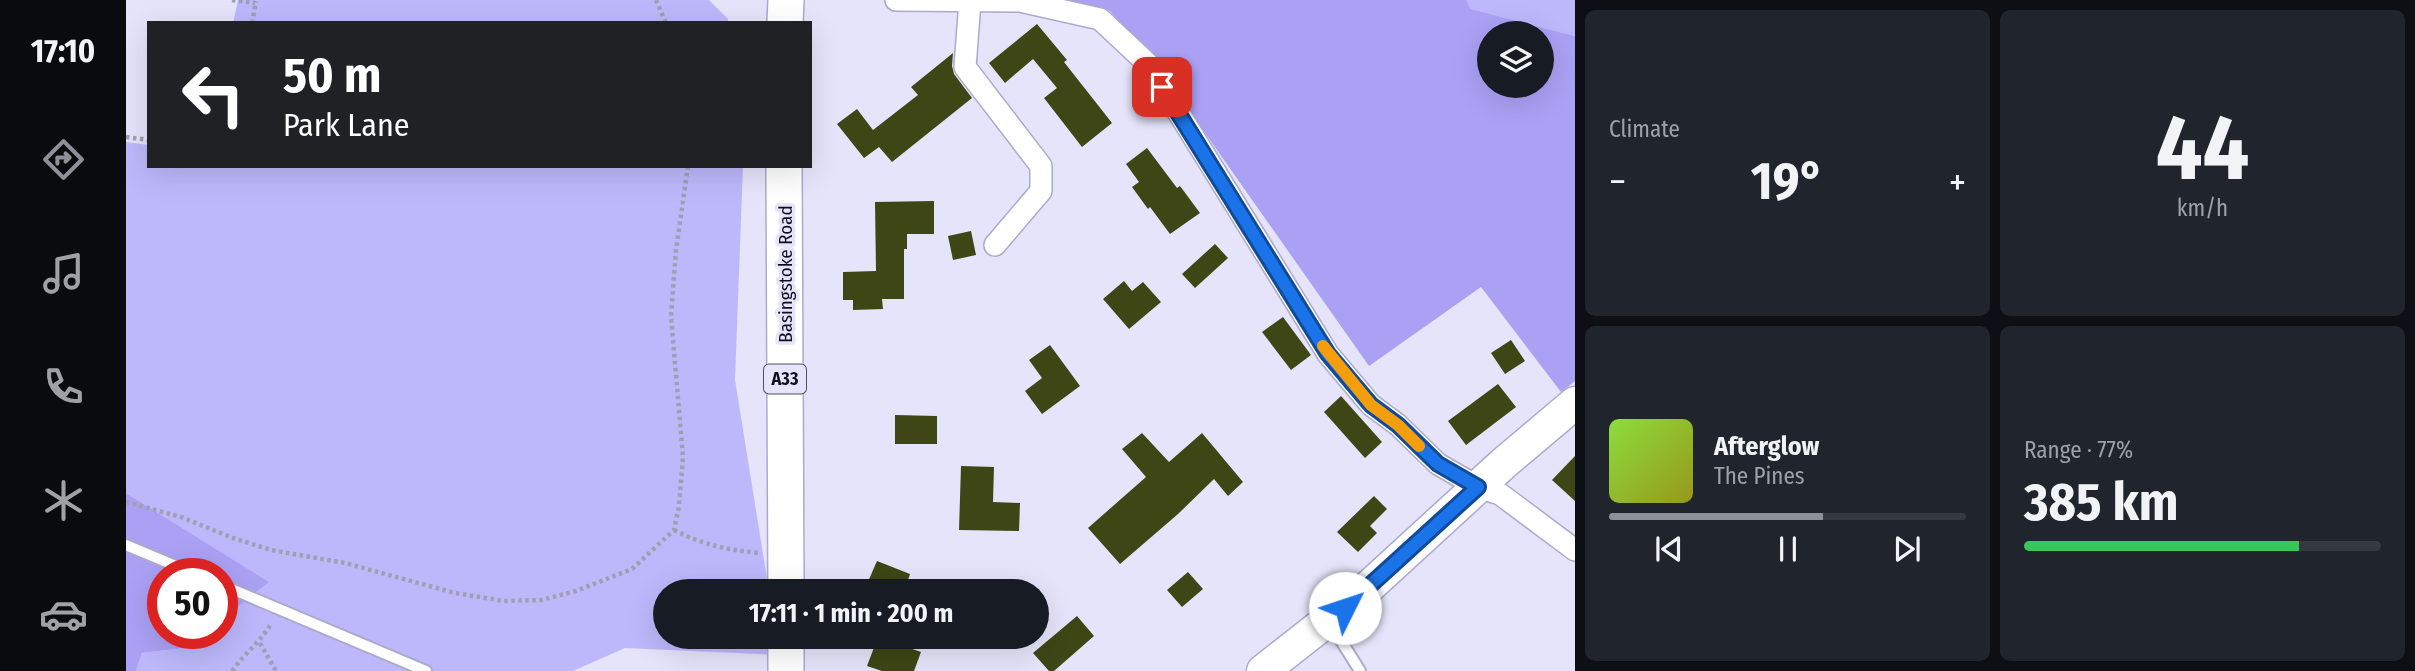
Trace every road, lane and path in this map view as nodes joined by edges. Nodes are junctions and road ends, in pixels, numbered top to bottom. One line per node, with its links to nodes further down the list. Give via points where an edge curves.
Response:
1 (232, 0): 5 (path)
2 (656, 0): 8 (path)
3 (786, 0): 9 (main road)
4 (897, 0): 6 (street)
5 (256, 1): 7 (path)
6 (970, 1): 14 (street, via 965,67 1041,166 1041,191); 16 (street, via 1020,1 1100,19 1149,65 1328,354 1371,405 1438,464)
7 (252, 21)
8 (665, 21)
9 (785, 21)
10 (126, 137): 11 (path)
11 (147, 140)
12 (688, 168): 18 (path, via 671,316 683,457)
13 (785, 168): 21 (main road, Basingstoke Road / A33)
14 (995, 245)
15 (1575, 403): 16 (main road)
16 (1478, 487): 20 (street, via 1500,494); 26 (main road)
17 (126, 502): 18 (path, via 271,550 504,601 541,600 632,569)
18 (674, 530): 21 (path, via 723,548)
19 (126, 545): 22 (lane)
20 (1575, 550)
21 (786, 555): 23 (main road, Basingstoke Road / A33)
22 (157, 558)
23 (786, 579)
24 (238, 593): 25 (lane)
25 (279, 610): 27 (path); 31 (lane)
26 (1329, 621): 33 (main road); 34 (lane)
27 (260, 643): 29 (path, via 245,653); 30 (path)
28 (786, 649): 32 (main road)
29 (232, 671)
30 (276, 671)
31 (426, 671)
32 (786, 671)
33 (1263, 671)
34 (1360, 671)

